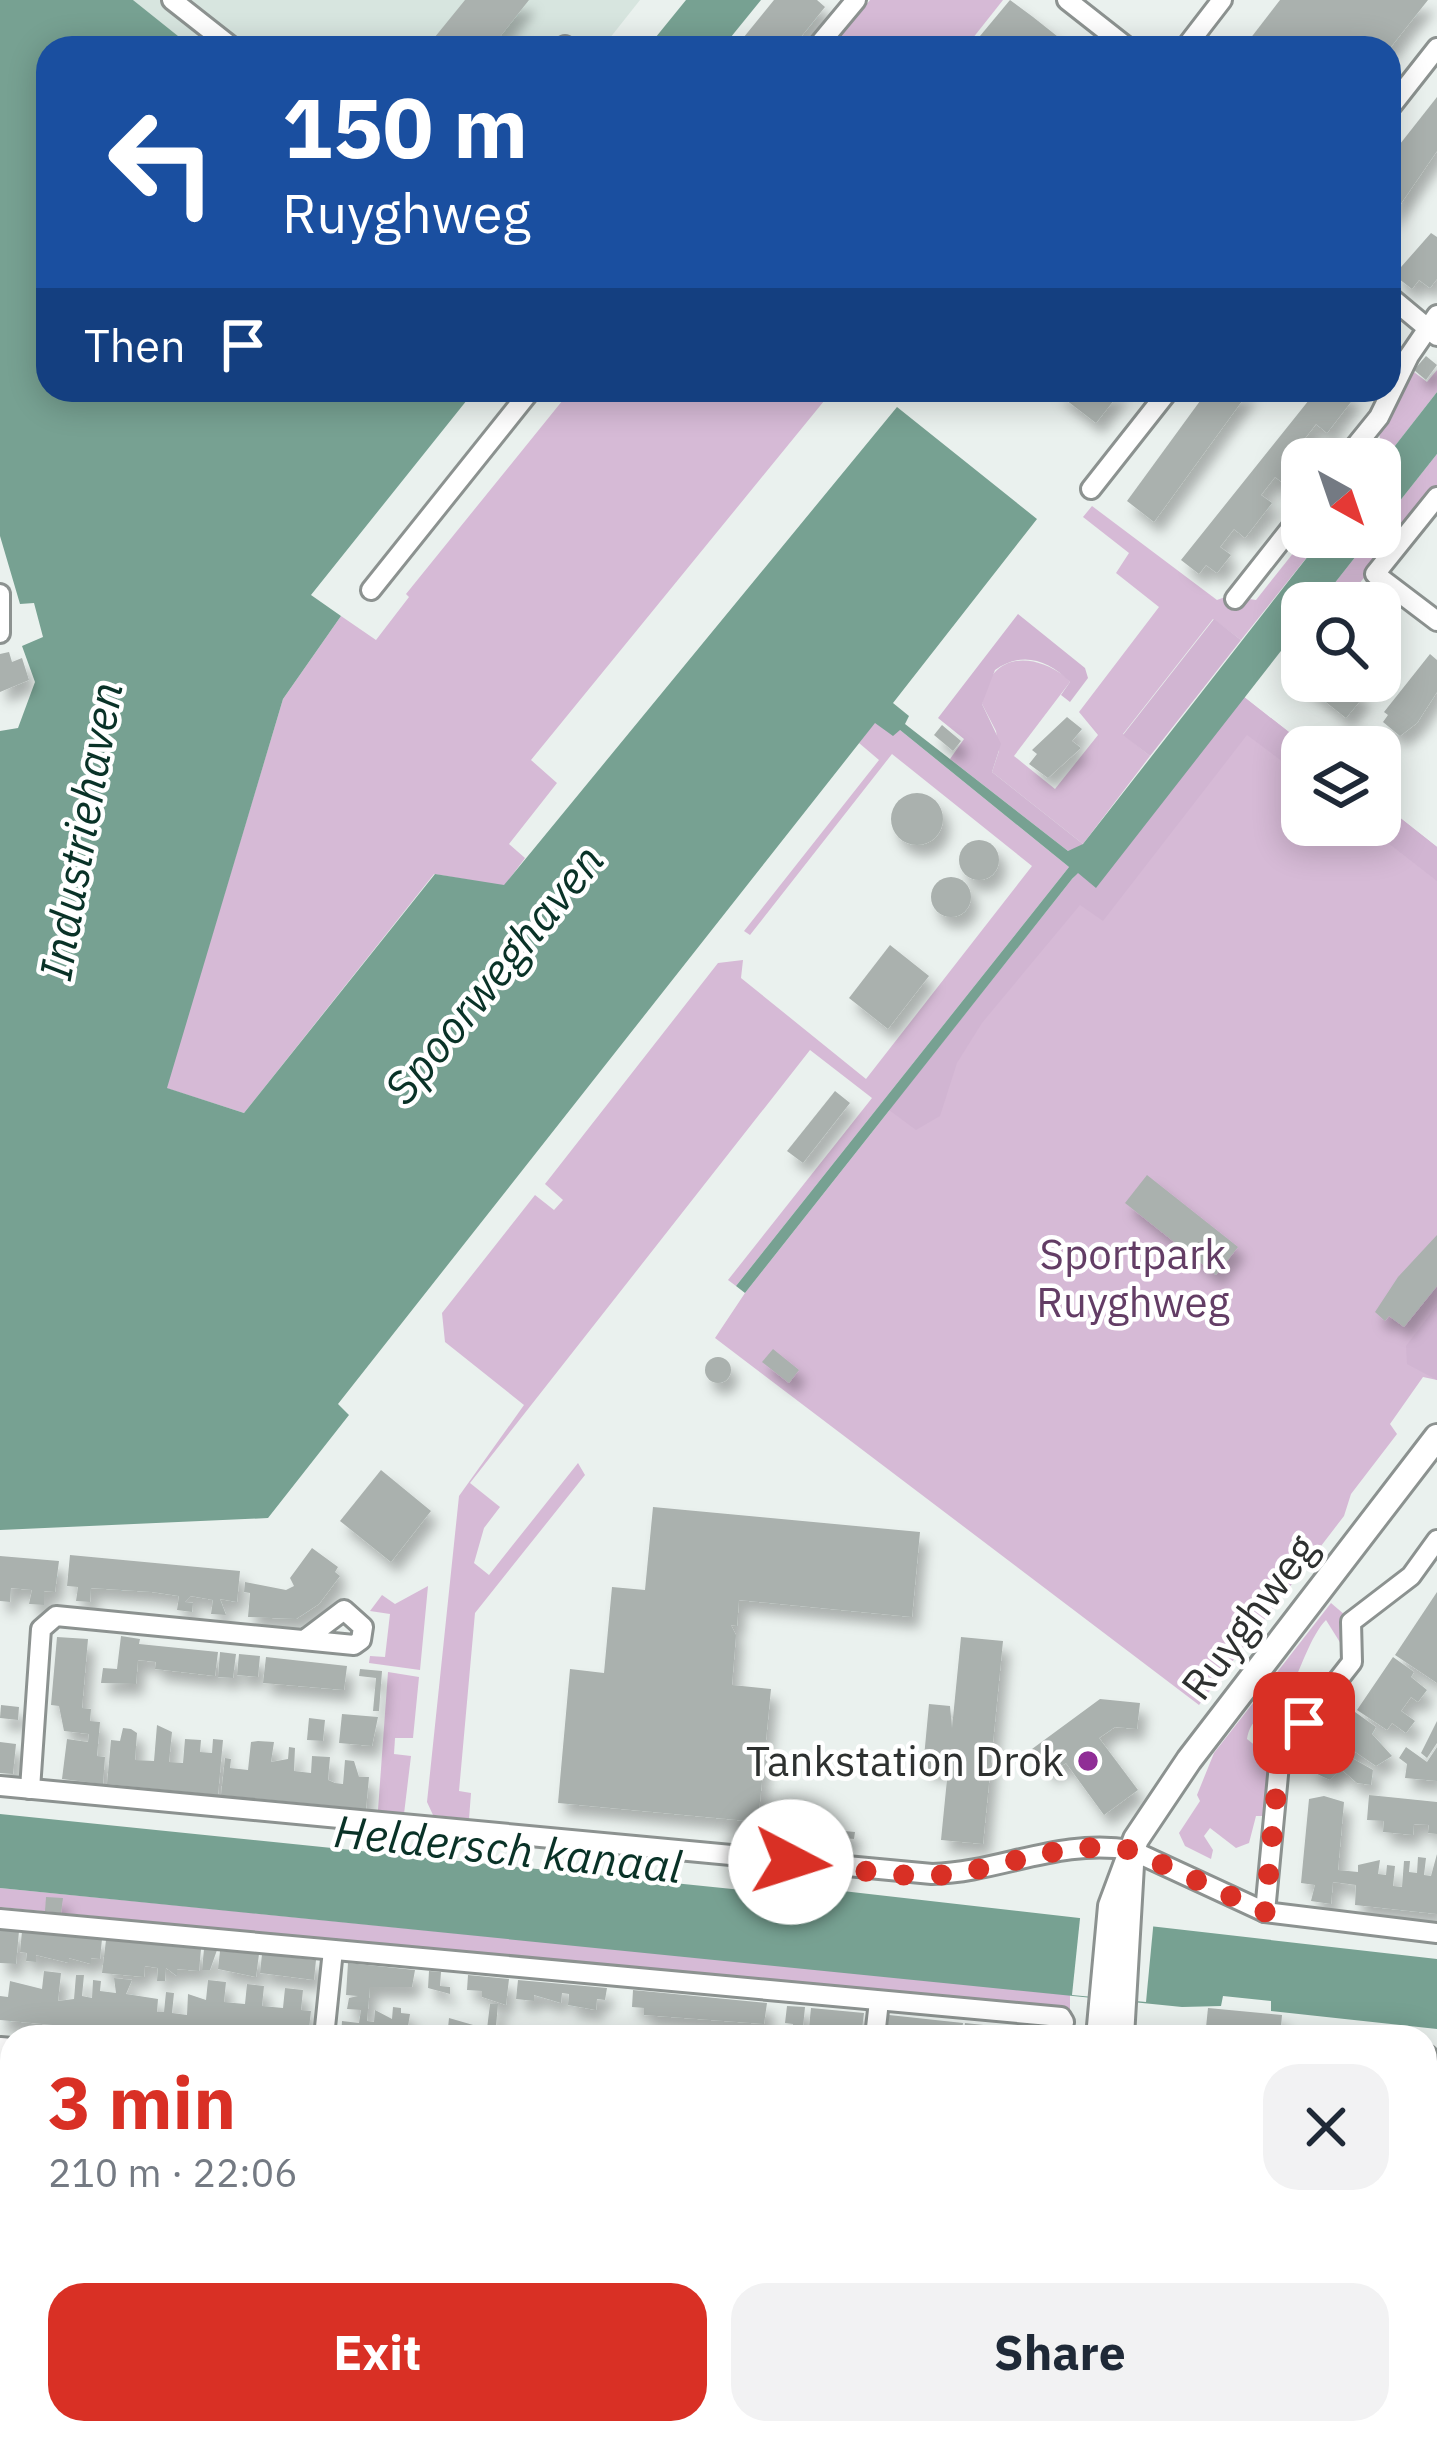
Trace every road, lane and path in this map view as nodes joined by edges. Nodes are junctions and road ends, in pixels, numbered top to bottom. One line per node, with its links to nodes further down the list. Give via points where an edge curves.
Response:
1 (172, 0): 5 (street)
2 (856, 0): 6 (street)
3 (1066, 0): 7 (street)
4 (1222, 0): 8 (street)
5 (217, 36)
6 (826, 36)
7 (1112, 36)
8 (1194, 36)
9 (1437, 48): 10 (street)
10 (1401, 94)
11 (1401, 304): 12 (street)
12 (1434, 327): 13 (street)
13 (1401, 372)
14 (521, 402): 21 (street)
15 (1160, 402): 18 (street)
16 (1386, 402): 17 (street)
17 (1362, 438)
18 (1091, 489)
19 (1437, 497): 24 (street, via 1375,574)
20 (1281, 540): 23 (street)
21 (371, 590)
22 (0, 594): 25 (street)
23 (1235, 598)
24 (1436, 620)
25 (0, 633)
26 (1437, 1437): 31 (street, Ruyghweg, via 1189,1760)
27 (1437, 1540): 32 (street, Ruyghweg, via 1411,1576 1352,1622 1352,1662 1280,1754)
28 (307, 1638): 30 (street, via 56,1616 41,1629)
29 (0, 1786): 30 (street)
30 (30, 1789): 31 (street, via 932,1874 1049,1849)
31 (1131, 1850): 32 (street); 36 (street, Ruyghweg)
32 (1265, 1912): 34 (street)
33 (0, 1918): 35 (street)
34 (1437, 1933)
35 (333, 1950): 37 (street); 39 (street)
36 (1113, 1999): 41 (street); 42 (street)
37 (879, 2001): 38 (street); 40 (street)
38 (1064, 2022)
39 (325, 2025)
40 (876, 2025)
41 (1103, 2025)
42 (1118, 2025)

